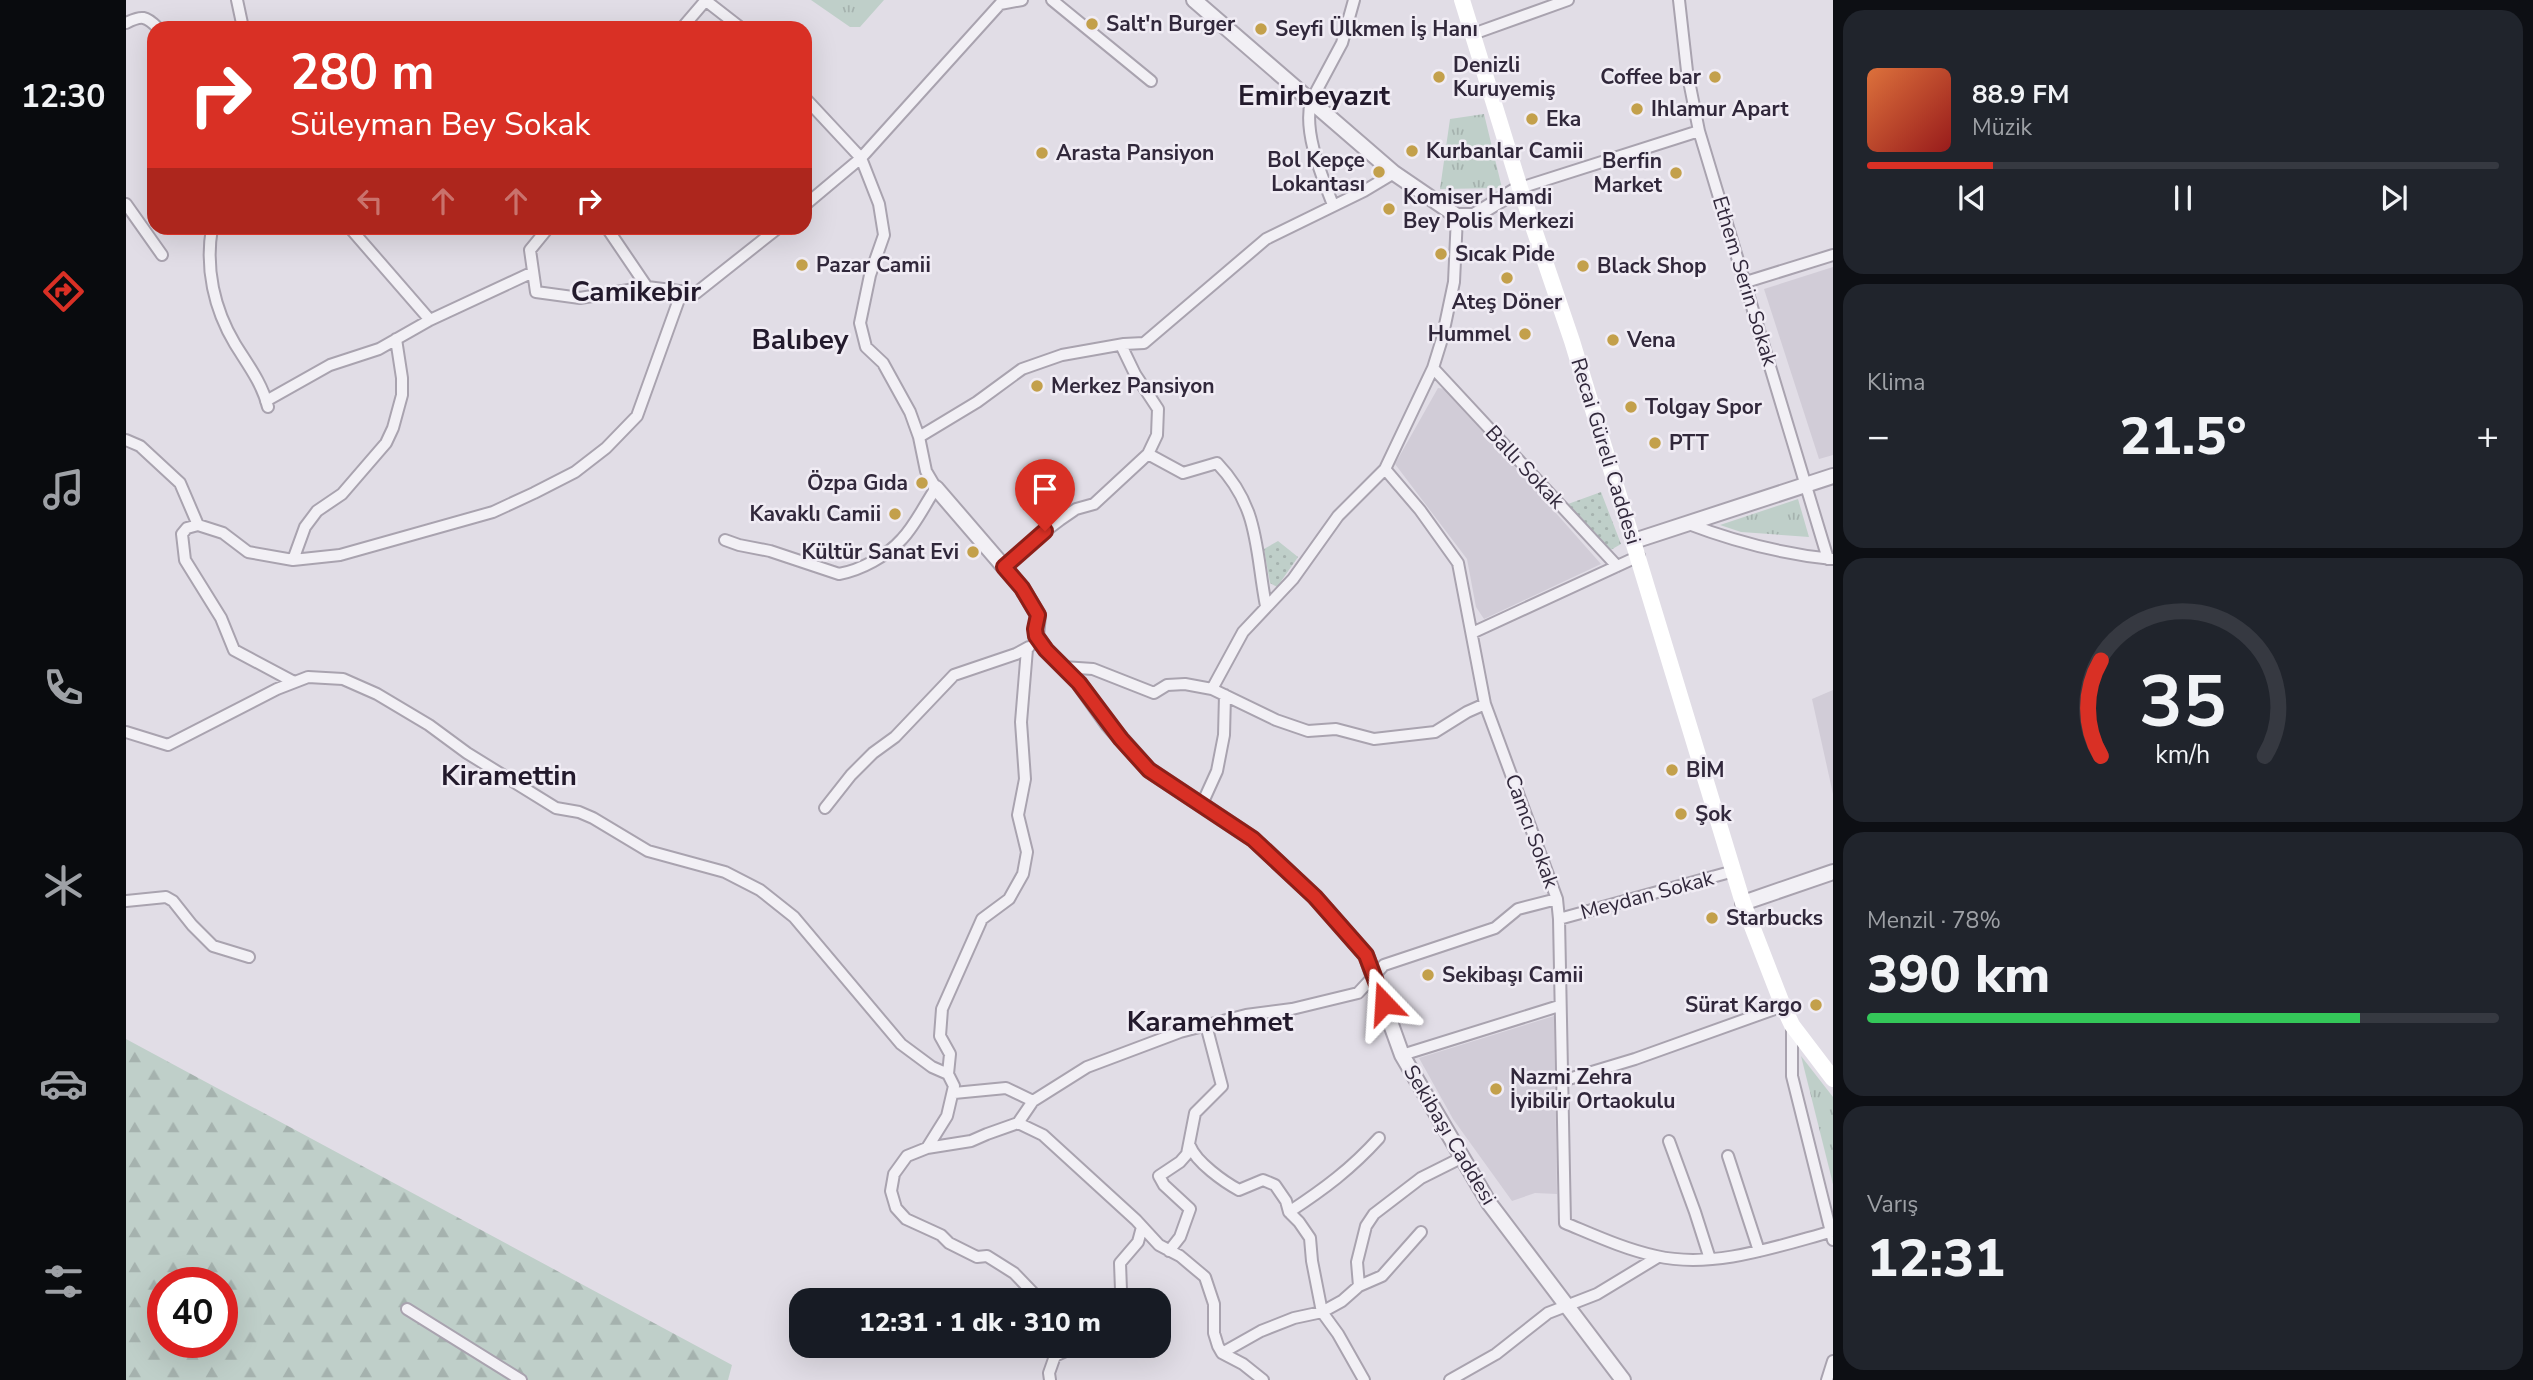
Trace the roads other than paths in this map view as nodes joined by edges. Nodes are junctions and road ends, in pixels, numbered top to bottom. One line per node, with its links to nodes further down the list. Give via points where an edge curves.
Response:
1 (237, 0): 11 (street)
2 (705, 0): 12 (street); 13 (street)
3 (1022, 0): 20 (street, via 1000,4 990,13)
4 (1052, 0): 16 (street)
5 (1194, 0): 17 (street)
6 (1354, 0): 17 (street, via 1342,43)
7 (1462, 0): 15 (main road, Recai Güreli Caddesi)
8 (1568, 0): 15 (street)
9 (1678, 0): 19 (street, Ethem Serin Sokak)
10 (151, 21): 14 (street, via 139,16)
11 (242, 21)
12 (688, 21)
13 (732, 21)
14 (126, 23)
15 (1472, 34): 22 (main road, Recai Güreli Caddesi)
16 (1151, 82)
17 (1311, 101): 21 (street); 25 (street, via 1316,161)
18 (812, 106): 20 (street)
19 (1699, 131): 22 (street); 37 (street, Ethem Serin Sokak)
20 (861, 158): 23 (street); 44 (street, via 879,204 884,235 860,323 866,347 883,363)
21 (1394, 173): 25 (street); 26 (street)
22 (1520, 188): 26 (street, via 1474,216); 54 (main road, Recai Güreli Caddesi)
23 (812, 199)
24 (126, 204): 27 (street)
25 (1333, 205): 42 (street, via 1266,239 1144,343)
26 (1457, 216): 43 (street, via 1454,282)
27 (147, 234)
28 (148, 235): 35 (street)
29 (211, 235): 41 (street, via 212,290 267,404 330,365)
30 (357, 235): 40 (street)
31 (542, 235): 36 (street, via 530,250)
32 (612, 235): 38 (street)
33 (769, 235): 39 (street, via 696,293)
34 (1833, 254): 37 (street)
35 (162, 255)
36 (533, 272): 38 (street, via 536,292 580,298); 40 (street)
37 (1746, 282): 49 (street, Ethem Serin Sokak)
38 (647, 287): 39 (street)
39 (682, 291): 56 (street, via 637,416 575,472 493,513 340,555)
40 (430, 320): 41 (street)
41 (396, 339): 56 (street, via 402,395 393,428 386,443 342,495 317,511 304,527)
42 (1121, 345): 44 (street, via 1062,355 1022,369); 46 (street, via 1158,409 1157,435)
43 (1433, 368): 47 (street); 57 (street, Ballı Sokak)
44 (919, 437): 50 (street, via 926,471)
45 (126, 440): 52 (street, via 140,446 180,483)
46 (1148, 454): 58 (street, via 1094,504 1060,520); 59 (street, via 1183,473 1217,463 1233,480 1253,521)
47 (1385, 469): 59 (street, via 1338,516 1293,579); 60 (street, Camcı Sokak, via 1458,562)
48 (1833, 476): 49 (street)
49 (1806, 484): 51 (street); 55 (street, Ethem Serin Sokak)
50 (936, 488): 53 (street, via 902,540 850,572 839,574); 58 (street)
51 (1686, 523): 54 (street); 55 (street, via 1724,538)
52 (198, 525): 56 (street, via 223,533 248,552); 64 (street, via 182,534 185,560 221,618 234,650)
53 (725, 540)
54 (1636, 548): 57 (street); 71 (main road, Recai Güreli Caddesi)
55 (1830, 559)
56 (293, 560)
57 (1617, 566): 60 (street)
58 (1004, 567): 61 (street, via 1038,615)
59 (1266, 606): 65 (street, via 1243,632)
60 (1472, 633): 67 (street, Camcı Sokak)
61 (1036, 636): 62 (street); 63 (street, Sekibaşı Caddesi)
62 (1027, 649): 70 (street, via 954,675 851,775); 84 (street, via 1021,722 1025,779 1018,815 1027,852 1023,874 1009,899 982,919 942,1009 940,1036 950,1054)
63 (1063, 667): 65 (street, via 1093,669 1154,693 1167,685); 69 (street, Sekibaşı Caddesi, via 1149,770)
64 (294, 682): 68 (street, via 168,745); 84 (street, via 308,677 355,684 429,725 556,807 593,818 648,850 724,872 760,890 794,917 901,1044)
65 (1212, 689): 66 (street)
66 (1225, 695): 67 (street, via 1308,731 1336,729 1374,739 1435,732); 69 (street, via 1217,771)
67 (1485, 704): 73 (street, Camcı Sokak)
68 (126, 732)
69 (1202, 804): 78 (street, Sekibaşı Caddesi, via 1253,839 1315,897 1366,955)
70 (825, 808)
71 (1734, 871): 75 (main road, Recai Güreli Caddesi); 76 (street, Meydan Sokak)
72 (1833, 872): 75 (street)
73 (1557, 899): 76 (street, Camcı Sokak); 78 (street, via 1518,909 1495,928 1384,965)
74 (126, 901): 77 (street, via 166,897 213,946)
75 (1744, 903): 80 (main road, Recai Güreli Caddesi)
76 (1559, 919): 79 (street, Camcı Sokak)
77 (249, 957)
78 (1376, 976): 81 (street, via 1358,993); 83 (street, Sekibaşı Caddesi)
79 (1559, 1006): 83 (street); 86 (street, Camcı Sokak)
80 (1783, 1006): 82 (main road, Recai Güreli Caddesi); 86 (street)
81 (1206, 1025): 88 (street, via 1087,1067); 92 (street, via 1222,1086 1195,1113)
82 (1792, 1025): 85 (main road, Recai Güreli Caddesi); 99 (street, via 1792,1076)
83 (1402, 1055): 95 (street, Sekibaşı Caddesi)
84 (948, 1074): 87 (street)
85 (1833, 1079)
86 (1562, 1081): 102 (street, Camcı Sokak, via 1565,1223)
87 (954, 1093): 88 (street, via 1006,1088); 93 (street, via 947,1116)
88 (1033, 1101): 89 (street)
89 (1018, 1123): 93 (street, via 971,1141); 97 (street, via 1043,1135)
90 (1378, 1138): 96 (street, via 1357,1163)
91 (1669, 1142): 103 (street)
92 (1190, 1146): 96 (street, via 1193,1155 1225,1183 1239,1189 1263,1180 1275,1185); 100 (street, via 1180,1162 1159,1176 1190,1209 1180,1237)
93 (927, 1148): 105 (street, via 907,1156 894,1174 891,1191 896,1208 906,1219 949,1243 977,1257 987,1256)
94 (1728, 1156): 101 (street)
95 (1461, 1158): 104 (street, via 1421,1178 1374,1213 1357,1262); 107 (street, Sekibaşı Caddesi)
96 (1289, 1212): 109 (street, via 1310,1238)
97 (1142, 1227): 100 (street); 106 (street, via 1138,1242 1120,1262)
98 (1421, 1232): 104 (street, via 1382,1276)
99 (1831, 1236): 101 (street)
100 (1169, 1251): 110 (street, via 1205,1277)
101 (1759, 1251): 103 (street)
102 (1658, 1257): 103 (street); 107 (street, via 1597,1294)
103 (1710, 1259)
104 (1359, 1286): 109 (street)
105 (1028, 1288)
106 (1121, 1288)
107 (1565, 1305): 117 (street); 118 (street, Sekibaşı Caddesi)
108 (407, 1309): 113 (street)
109 (1322, 1312): 110 (street, via 1272,1327); 116 (street)
110 (1222, 1353): 115 (street)
111 (1054, 1358): 114 (street)
112 (1833, 1361): 119 (street)
113 (521, 1380)
114 (1049, 1380)
115 (1263, 1380)
116 (1364, 1380)
117 (1450, 1380)
118 (1623, 1380)
119 (1827, 1380)

